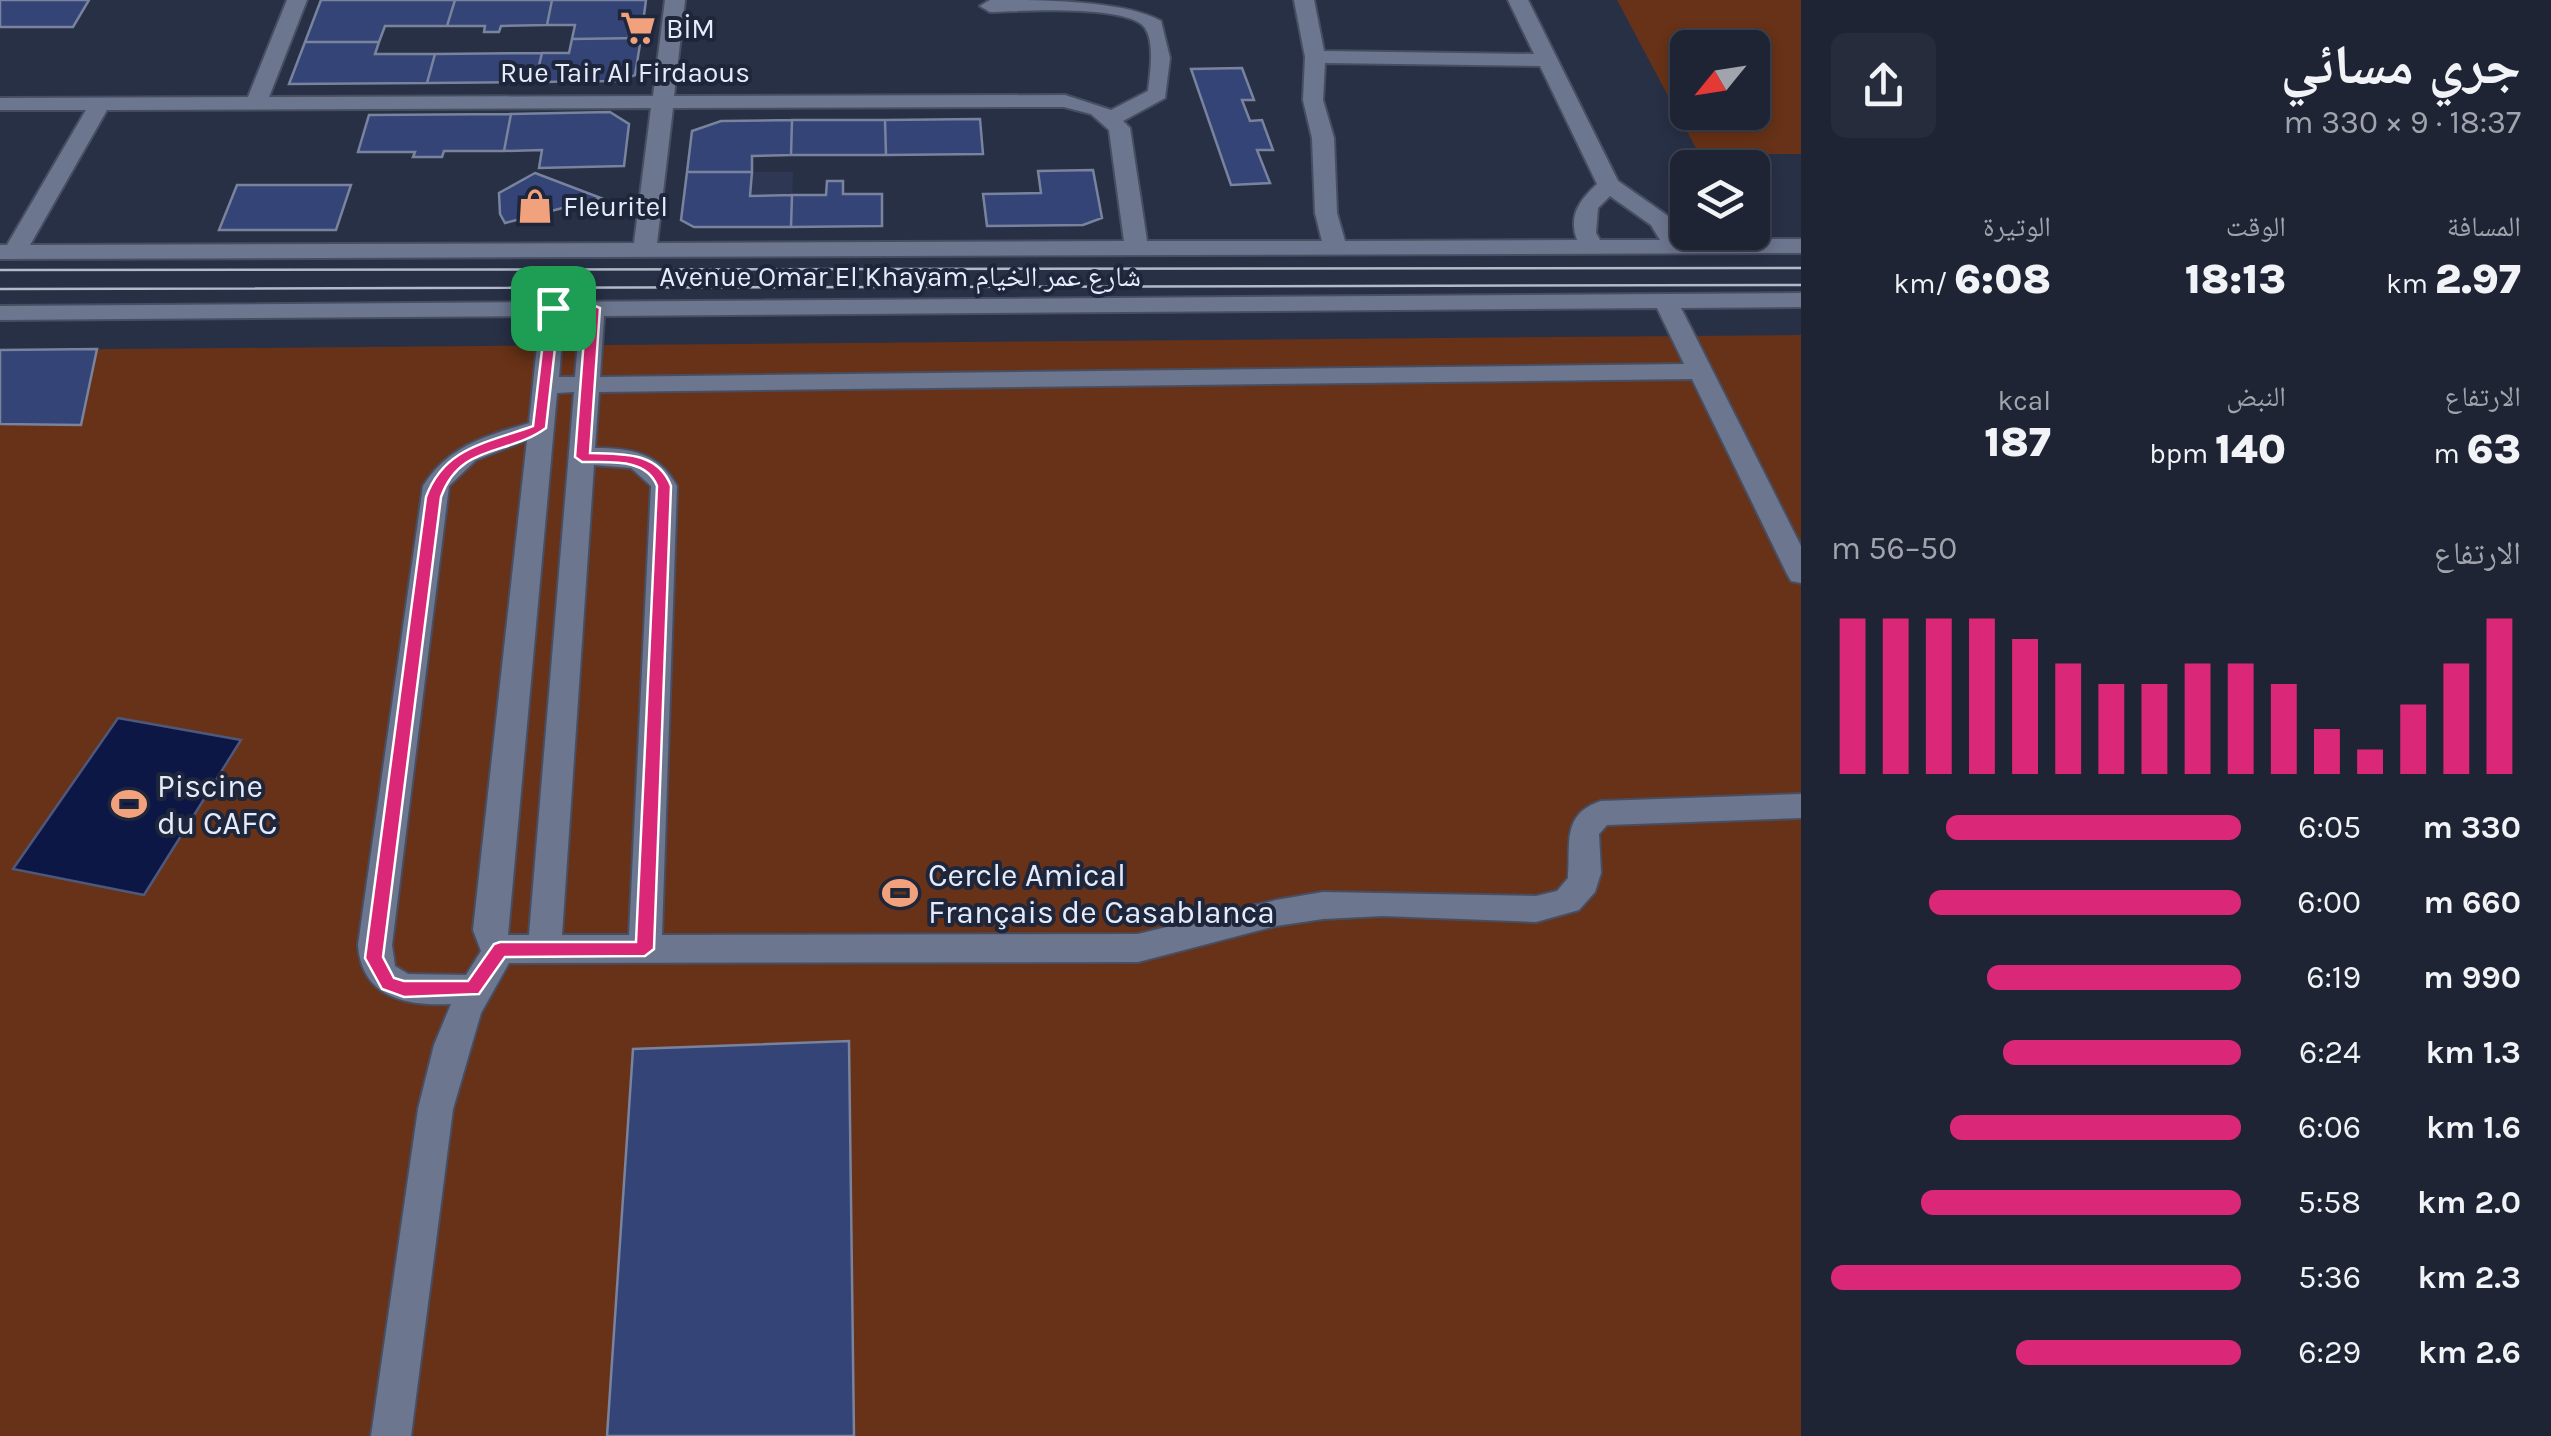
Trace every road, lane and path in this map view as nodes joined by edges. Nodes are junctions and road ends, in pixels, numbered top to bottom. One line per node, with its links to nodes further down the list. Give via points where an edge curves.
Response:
1 (297, 0): 13 (street)
2 (674, 0): 10 (street)
3 (1304, 0): 8 (street)
4 (1518, 0): 9 (street)
5 (1021, 2): 6 (street); 7 (street)
6 (1122, 4): 14 (street, via 1146,14 1156,27 1160,84 1158,94)
7 (990, 6)
8 (1314, 57): 9 (street); 19 (street, via 1313,100)
9 (1548, 60): 15 (street)
10 (663, 102): 13 (street, Rue Tair Al Firdaous); 14 (street, Rue Tair Al Firdaous, via 1065,101); 23 (street)
11 (0, 104): 12 (street, Rue Tair Al Firdaous)
12 (100, 104): 13 (street, Rue Tair Al Firdaous); 24 (street)
13 (256, 104)
14 (1112, 118): 22 (street, via 1119,128)
15 (1609, 185): 16 (street, via 1660,221); 20 (street, via 1587,206 1585,233)
16 (1670, 237)
17 (1770, 246): 18 (street, Avenue Omar El Khayam شارع عمر الخيام)
18 (1801, 246)
19 (1335, 247): 20 (street, Avenue Omar El Khayam شارع عمر الخيام); 22 (street, Avenue Omar El Khayam شارع عمر الخيام)
20 (1592, 247): 21 (street, Avenue Omar El Khayam شارع عمر الخيام)
21 (1670, 247)
22 (1136, 248): 23 (street, Avenue Omar El Khayam شارع عمر الخيام)
23 (645, 250): 24 (street, Avenue Omar El Khayam شارع عمر الخيام)
24 (7, 252)
25 (1801, 300): 26 (street, Avenue Omar El Khayam شارع عمر الخيام)
26 (1666, 302): 28 (street, Avenue Omar El Khayam شارع عمر الخيام); 30 (street)
27 (553, 308): 28 (street, Avenue Omar El Khayam شارع عمر الخيام); 29 (street, Avenue Omar El Khayam شارع عمر الخيام); 32 (street)
28 (593, 308): 31 (street)
29 (0, 313)
30 (1701, 371): 31 (street); 35 (street)
31 (588, 384): 32 (street); 34 (street)
32 (544, 385): 33 (street)
33 (539, 428): 37 (street); 44 (street, via 474,450 436,486 375,945 378,972 388,983)
34 (582, 457): 36 (street); 42 (street, via 636,460 660,475 664,486)
35 (1801, 574)
36 (571, 604): 37 (street); 39 (street)
37 (522, 608): 40 (street)
38 (1801, 806): 42 (street, via 1601,813 1582,830 1584,882 1567,902 1536,909 1297,908 1171,945 1138,948)
39 (554, 840): 40 (street); 43 (street)
40 (498, 844): 41 (street, via 490,937)
41 (500, 949): 43 (street); 44 (street)
42 (645, 949): 43 (street)
43 (544, 951)
44 (472, 989): 45 (street, via 438,1091)
45 (391, 1436)

